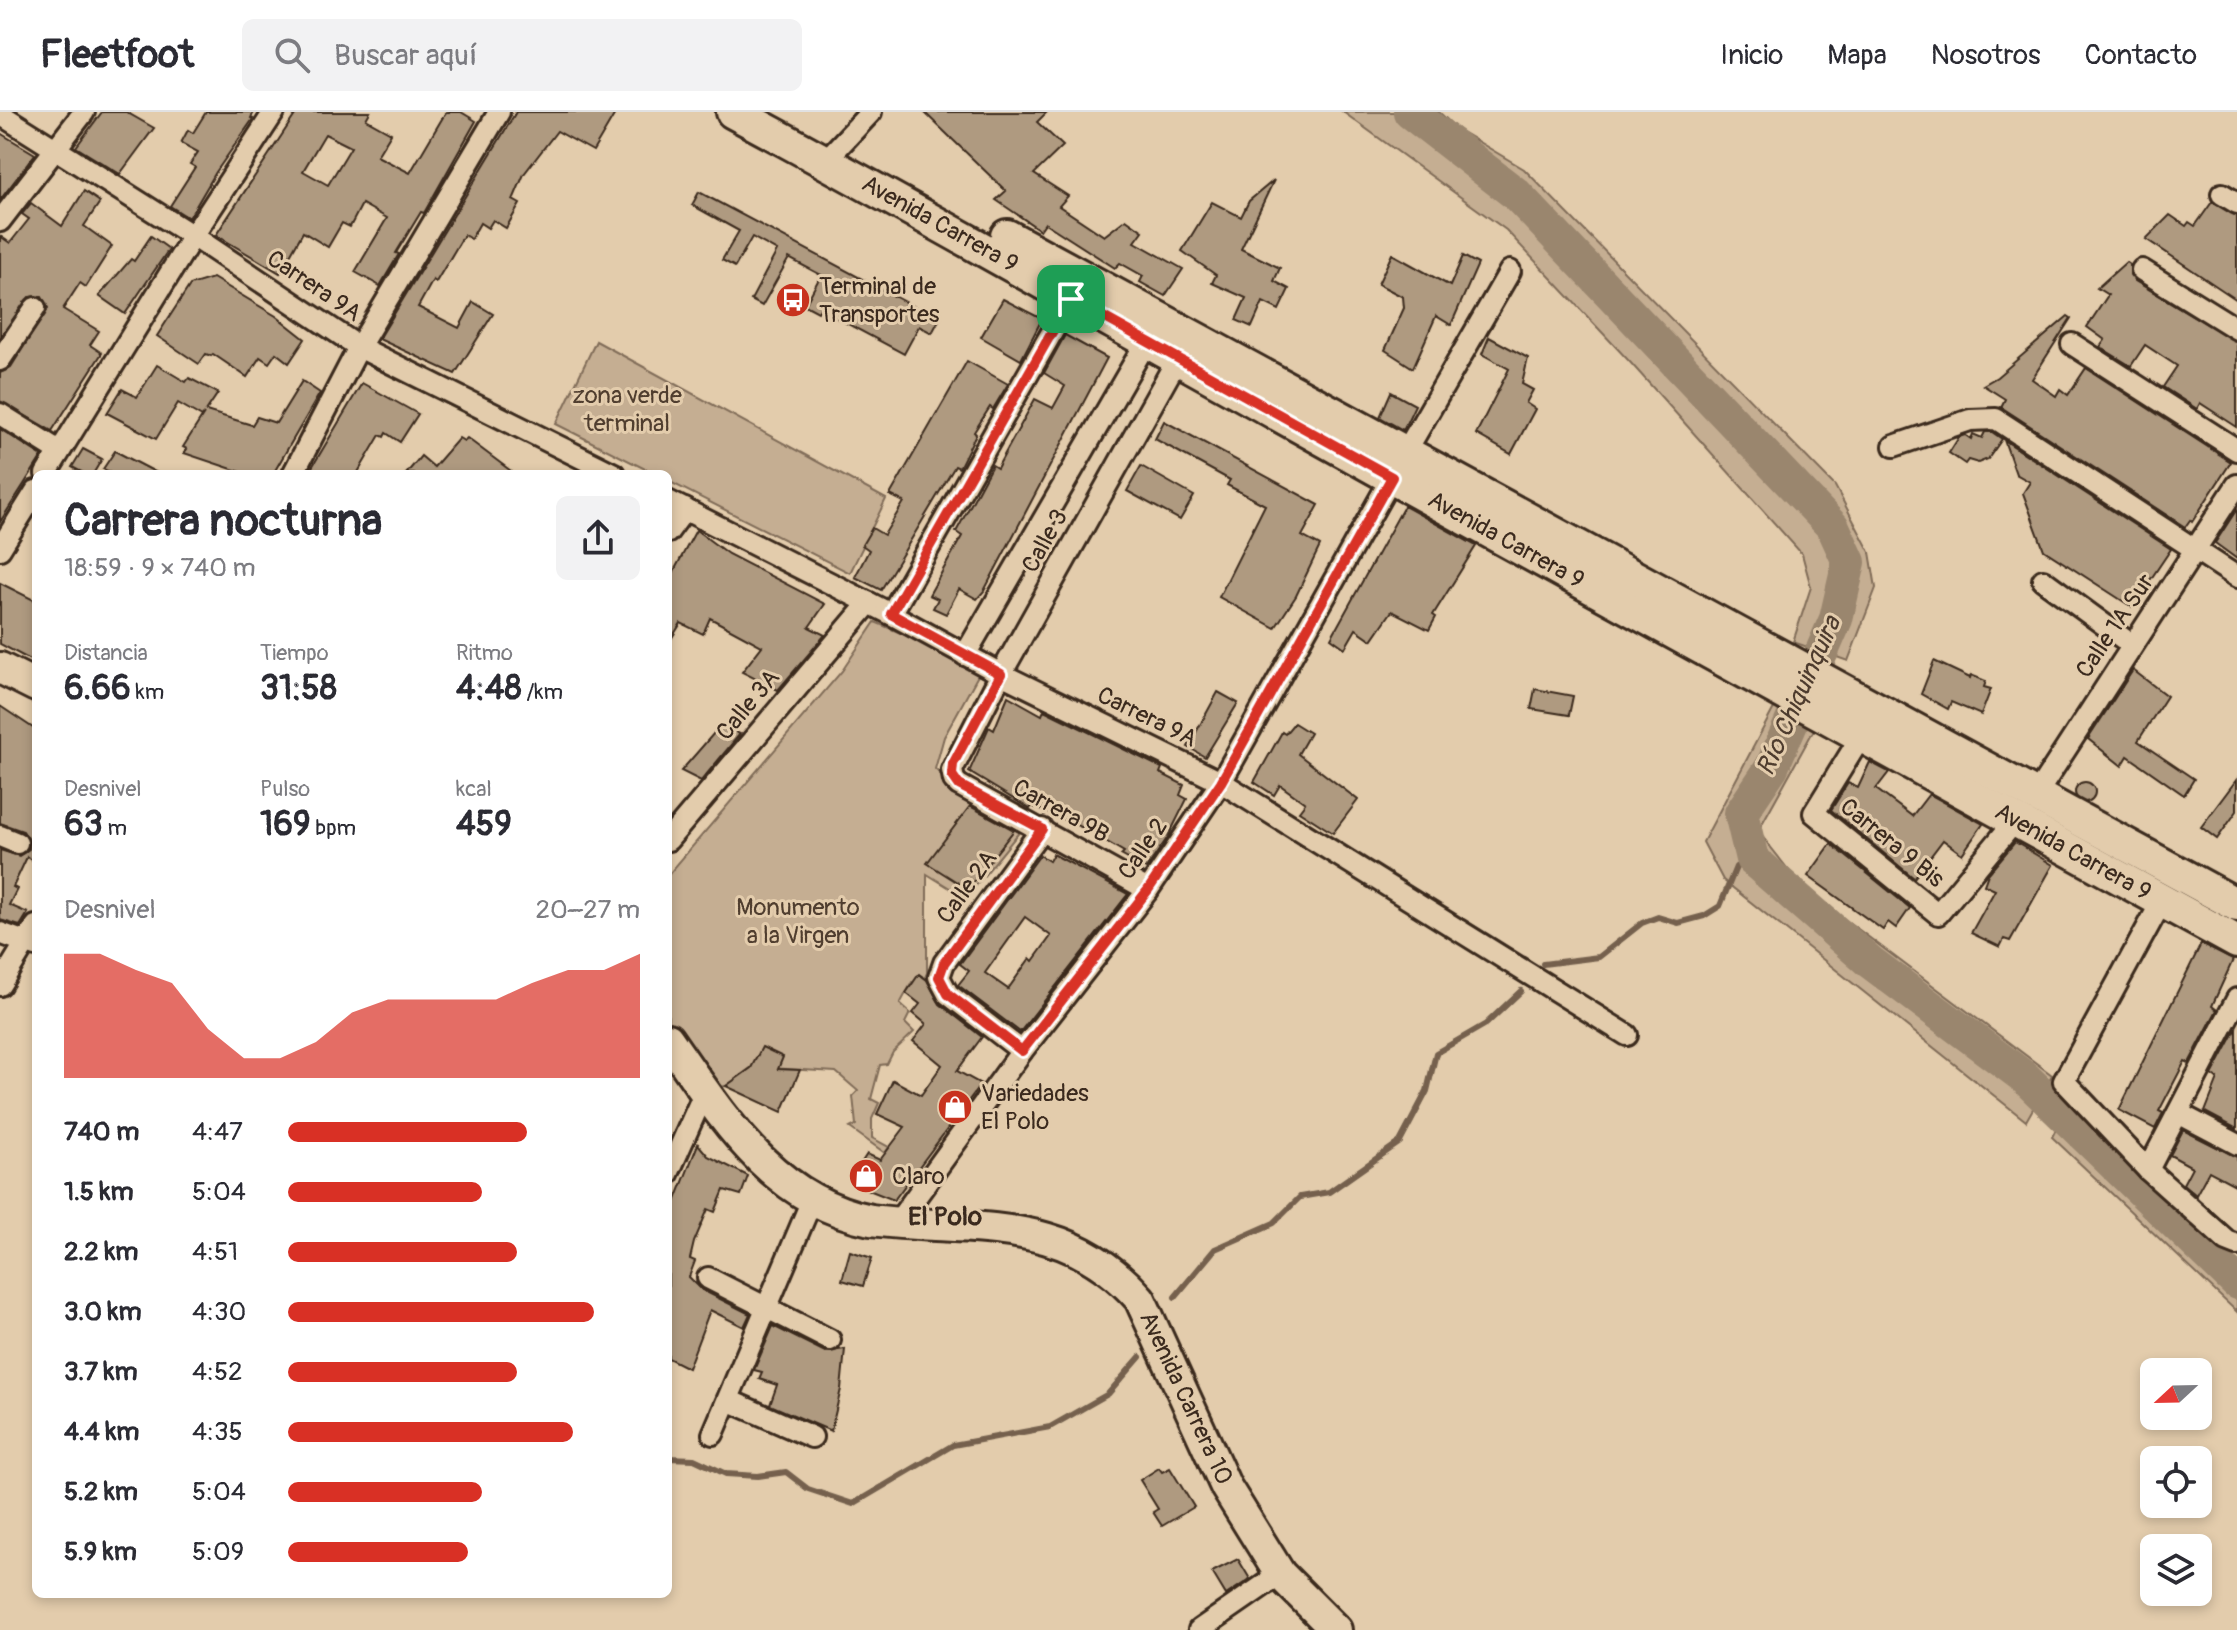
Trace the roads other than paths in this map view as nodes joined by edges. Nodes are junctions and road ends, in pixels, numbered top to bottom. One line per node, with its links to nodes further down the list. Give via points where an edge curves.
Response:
1 (84, 112): 8 (street)
2 (274, 112): 11 (street)
3 (499, 112): 19 (street)
4 (733, 112): 9 (main road, Avenida Carrera 9)
5 (780, 112): 9 (main road, Avenida Carrera 9)
6 (871, 112): 9 (street)
7 (0, 114): 8 (street, Carrera 9A)
8 (53, 149): 10 (street); 11 (street, Carrera 9A)
9 (832, 153): 14 (main road, Avenida Carrera 9); 20 (main road, Avenida Carrera 9)
10 (0, 221)
11 (193, 236): 19 (street, Carrera 9A); 25 (street)
12 (2142, 270): 16 (street)
13 (1510, 271): 26 (street, Calle 2)
14 (1071, 299): 17 (main road, Avenida Carrera 9); 38 (street)
15 (35, 308): 21 (street)
16 (2237, 329)
17 (1147, 341): 20 (main road, Avenida Carrera 9); 40 (street)
18 (2072, 344): 24 (street)
19 (359, 347): 28 (street); 29 (street, Carrera 9A)
20 (1184, 347): 26 (main road, Avenida Carrera 9); 42 (street, Calle 3)
21 (0, 360)
22 (0, 414): 25 (street)
23 (1894, 446): 34 (street, via 1970,420 1996,419)
24 (2237, 450)
25 (59, 451): 27 (street)
26 (1399, 465): 44 (main road, Avenida Carrera 9, via 1787,696); 46 (street, Calle 2); 47 (main road, Avenida Carrera 9, via 1794,664)
27 (49, 470)
28 (295, 470)
29 (606, 470)
30 (2237, 485): 34 (street, Calle 1A Sur)
31 (32, 497): 33 (street)
32 (676, 505): 37 (street, Carrera 9A)
33 (0, 549)
34 (2198, 550): 35 (street); 39 (street, Calle 1A Sur)
35 (2237, 577)
36 (2043, 580): 39 (street)
37 (869, 603): 38 (street, Carrera 9A); 50 (street, Calle 3A)
38 (891, 614): 40 (street, Carrera 9A)
39 (2132, 645): 47 (street, Calle 1A Sur)
40 (965, 655): 42 (street, Carrera 9A)
41 (0, 668): 43 (main road)
42 (1001, 674): 45 (street, Calle 3); 46 (street, Carrera 9A)
43 (32, 684)
44 (1862, 735): 48 (main road, Avenida Carrera 9); 48 (street, Carrera 9 Bis, via 1814,813 1938,914)
45 (952, 775): 49 (street, Carrera 9B, via 959,785)
46 (1221, 782): 51 (street, Calle 2); 60 (street, Carrera 9A)
47 (2036, 795): 53 (main road, Avenida Carrera 9)
48 (2015, 821): 52 (main road, Avenida Carrera 9)
49 (1042, 829): 51 (street, Carrera 9B); 62 (street, Calle 2A, via 939,977 948,994)
50 (672, 835)
51 (1148, 890): 62 (street, Calle 2)
52 (2162, 901): 57 (main road, Avenida Carrera 9); 67 (street, via 2064,1081)
53 (2237, 905)
54 (0, 933): 55 (street)
55 (32, 938)
56 (32, 939): 58 (street)
57 (2237, 942)
58 (0, 985)
59 (2237, 999): 64 (street)
60 (1627, 1035)
61 (672, 1045): 63 (main road, Avenida Carrera 10)
62 (1022, 1051): 69 (street, Calle 2)
63 (705, 1091): 66 (street); 68 (main road, Avenida Carrera 10, via 746,1147 788,1186)
64 (2178, 1113): 65 (street); 67 (street)
65 (2237, 1144)
66 (672, 1165)
67 (2148, 1170): 70 (street)
68 (812, 1200): 69 (main road, Avenida Carrera 10, via 853,1216); 72 (street)
69 (897, 1223): 77 (main road, Avenida Carrera 10, via 1034,1234 1081,1251 1122,1278 1140,1299 1226,1487)
70 (2237, 1245)
71 (708, 1278): 72 (street)
72 (765, 1309): 73 (street); 74 (street)
73 (830, 1340)
74 (728, 1400): 75 (street); 76 (street)
75 (713, 1434)
76 (812, 1437)
77 (1280, 1574): 78 (street); 79 (main road, Avenida Carrera 10)
78 (1199, 1630)
79 (1336, 1630)

